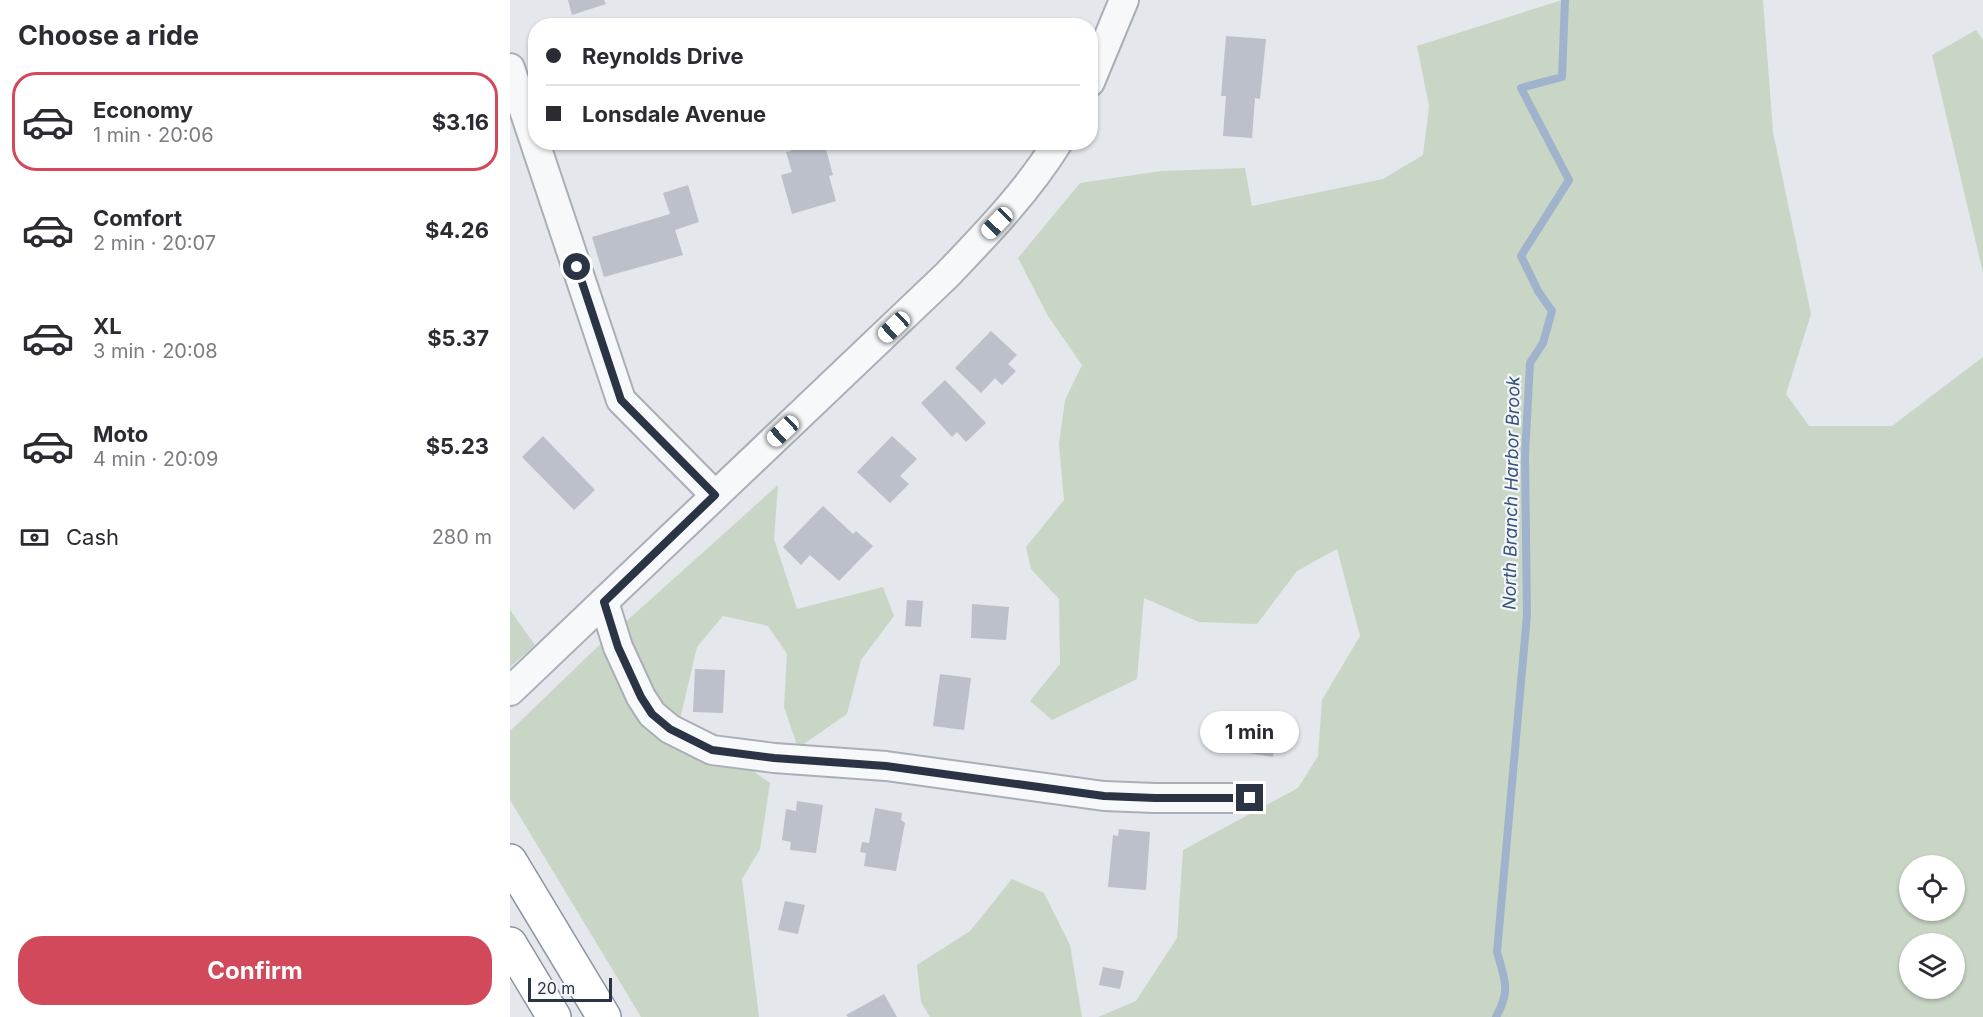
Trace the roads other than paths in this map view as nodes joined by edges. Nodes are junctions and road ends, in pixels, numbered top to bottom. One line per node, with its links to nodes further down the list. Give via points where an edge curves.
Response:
1 (1124, 0): 2 (street)
2 (1098, 63)
3 (510, 68): 4 (street)
4 (528, 122)
5 (537, 150): 7 (street, via 621,400)
6 (1052, 150): 7 (street, via 997,223 947,275)
7 (715, 495): 8 (street)
8 (604, 602): 9 (street); 10 (street, via 618,647 652,714 670,729 712,750 886,766 1104,796)
9 (510, 691)
10 (1250, 798)
11 (510, 861): 14 (highway)
12 (510, 944): 13 (highway)
13 (554, 1017)
14 (604, 1017)

